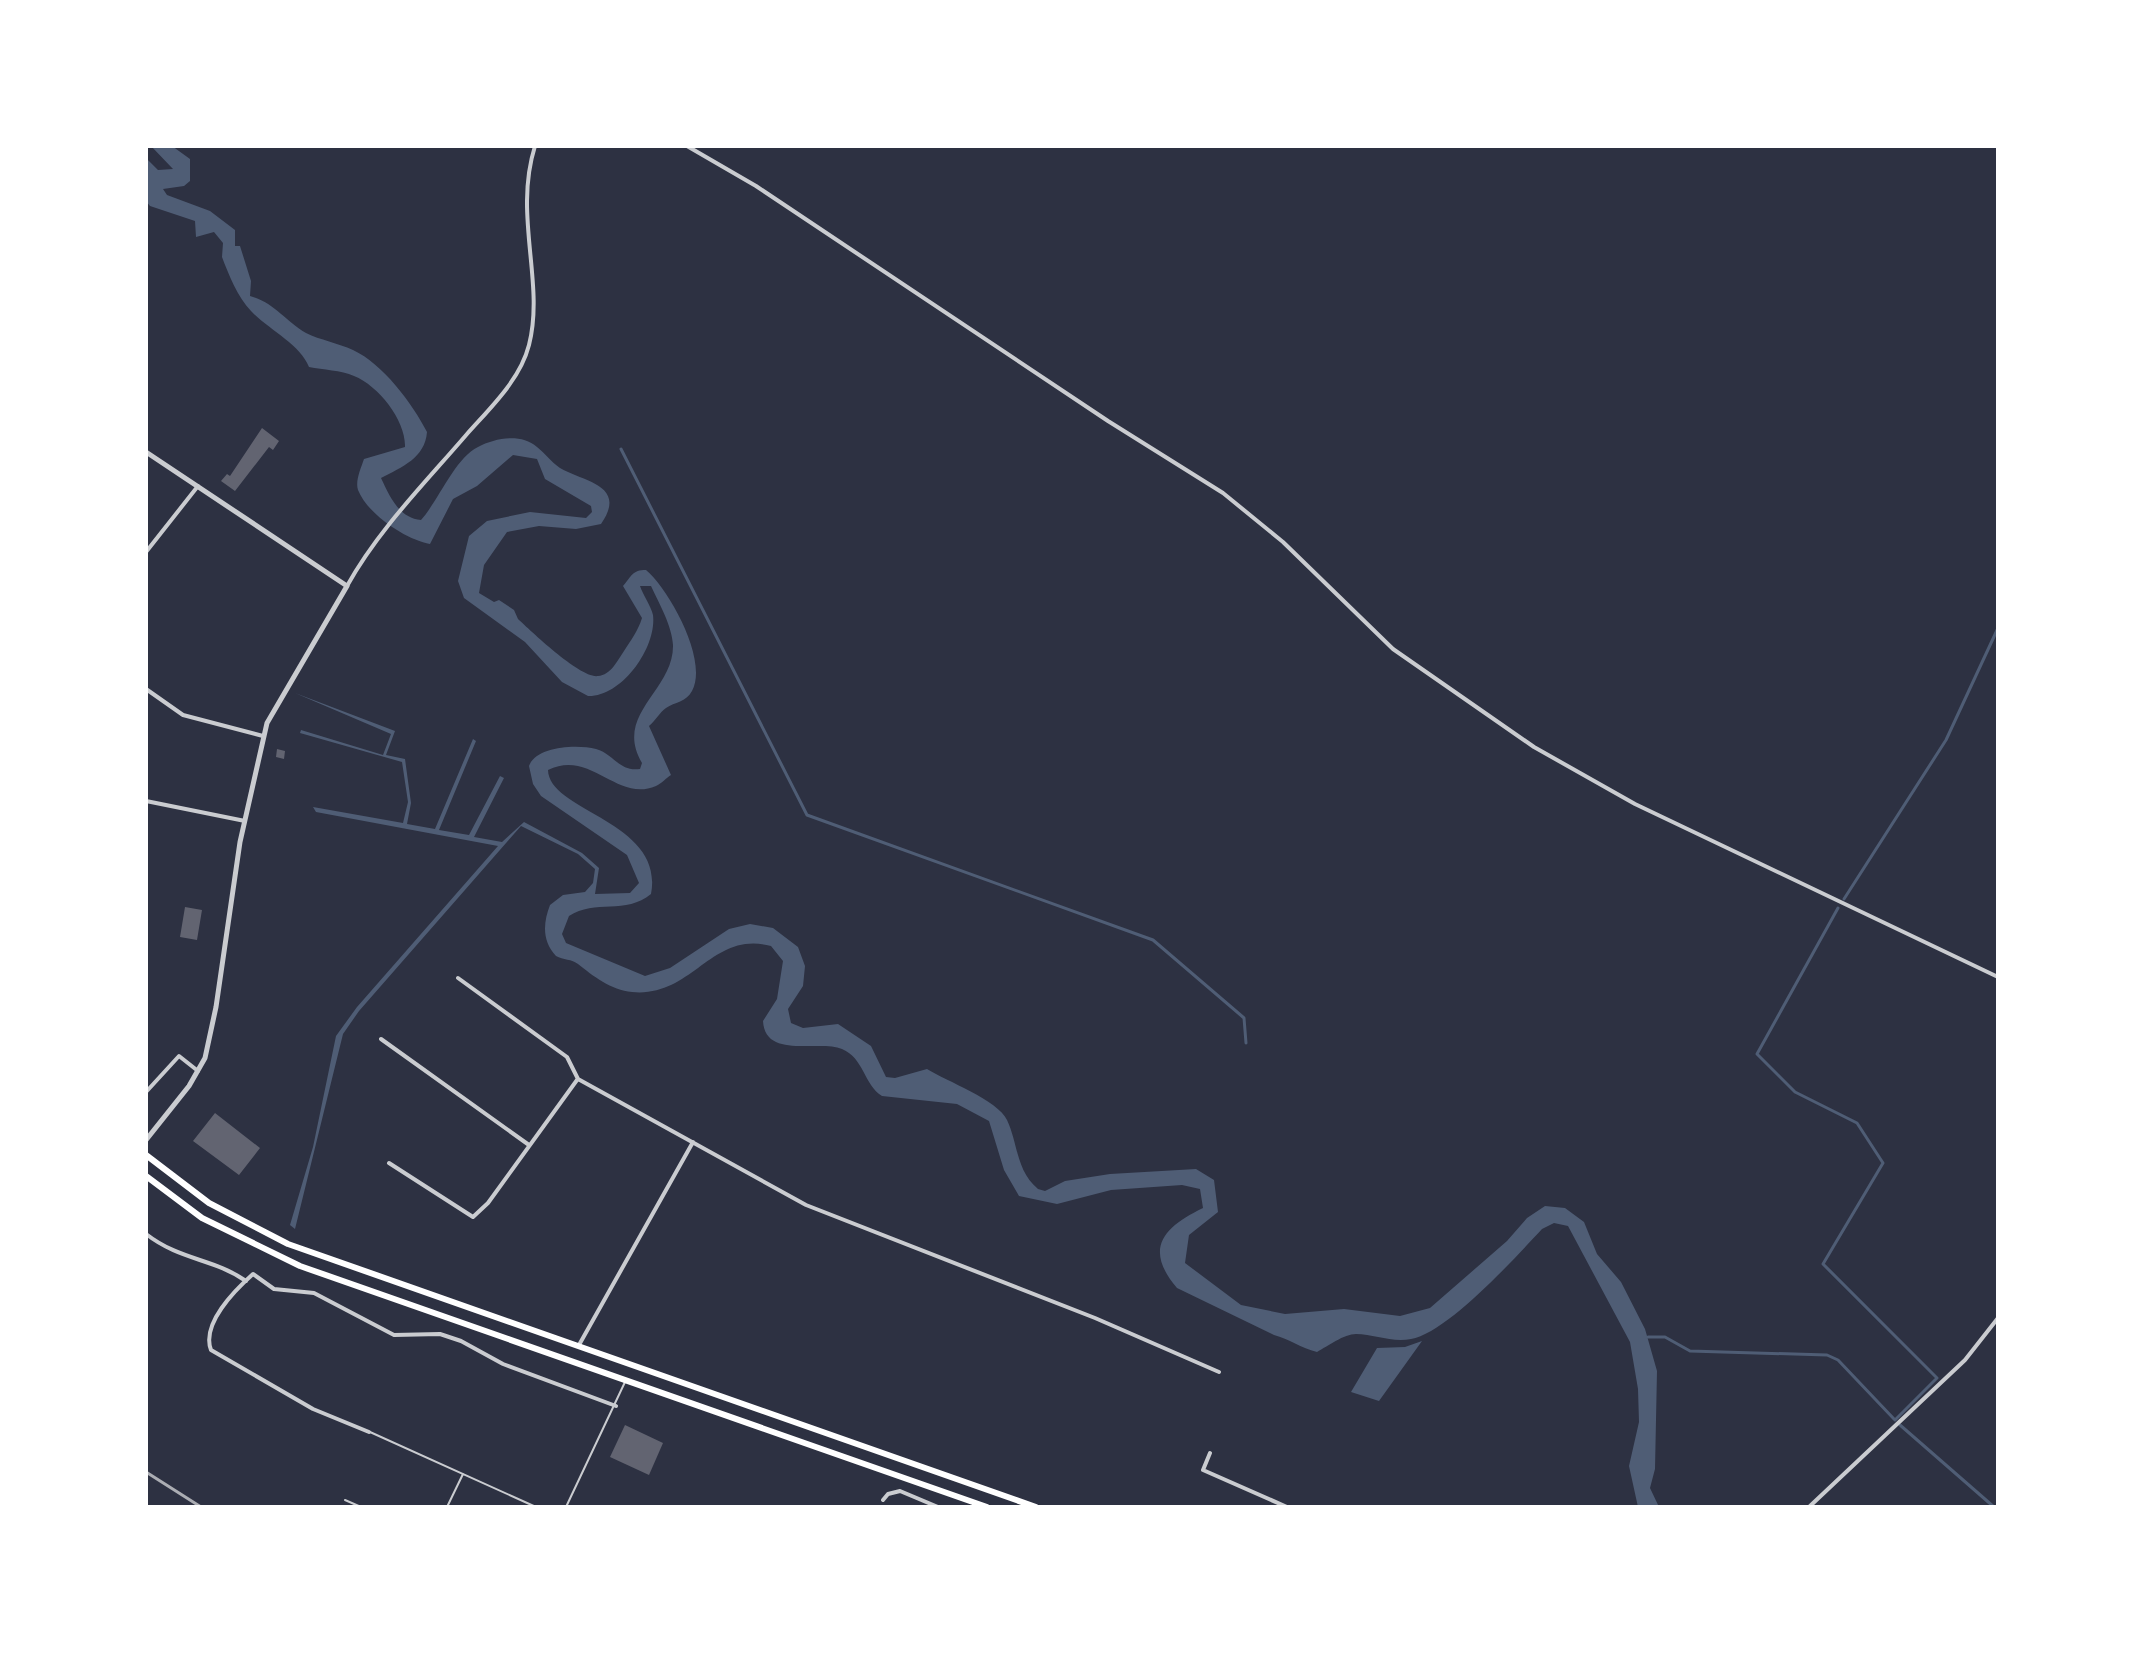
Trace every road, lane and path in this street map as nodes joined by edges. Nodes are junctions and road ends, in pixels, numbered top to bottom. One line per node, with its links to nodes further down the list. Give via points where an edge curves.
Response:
1 (535, 146): 6 (street, via 526,186 529,345 504,392 401,511)
2 (687, 146): 11 (street, via 1223,493 1283,542 1393,649 1534,747 1635,804)
3 (146, 452): 4 (street)
4 (198, 486): 5 (street); 6 (street)
5 (146, 552)
6 (347, 586): 8 (street)
7 (146, 689): 8 (street, via 183,715)
8 (263, 736): 10 (street)
9 (146, 801): 10 (street)
10 (245, 821): 14 (street, via 212,1032)
11 (1998, 977)
12 (458, 978): 15 (street, via 567,1057)
13 (381, 1039): 19 (street)
14 (199, 1072): 16 (street, via 179,1056); 17 (street)
15 (578, 1079): 18 (street); 19 (street)
16 (146, 1092)
17 (146, 1140)
18 (693, 1142): 26 (street); 27 (street, via 806,1205)
19 (530, 1145): 21 (street, via 473,1217)
20 (146, 1155): 26 (main road, via 209,1203 288,1244)
21 (389, 1163)
22 (146, 1176): 28 (main road, via 202,1218 274,1255)
23 (146, 1234): 24 (street, via 180,1256 231,1271)
24 (246, 1281): 29 (street, via 253,1274 274,1289 314,1293 394,1335 440,1334 461,1341 503,1364); 30 (street, via 209,1330 211,1350 313,1409)
25 (1998, 1318): 43 (street, via 1965,1360)
26 (578, 1347): 41 (main road)
27 (1219, 1372)
28 (626, 1380): 29 (lane); 40 (main road)
29 (616, 1406): 38 (lane)
30 (369, 1432): 32 (lane)
31 (1210, 1453): 42 (street, via 1203,1470)
32 (464, 1473): 36 (lane); 37 (lane)
33 (345, 1500): 35 (lane)
34 (883, 1500): 39 (street, via 900,1491)
35 (361, 1507)
36 (447, 1507)
37 (536, 1507)
38 (566, 1507)
39 (938, 1507)
40 (987, 1507)
41 (1036, 1507)
42 (1287, 1507)
43 (1809, 1507)

